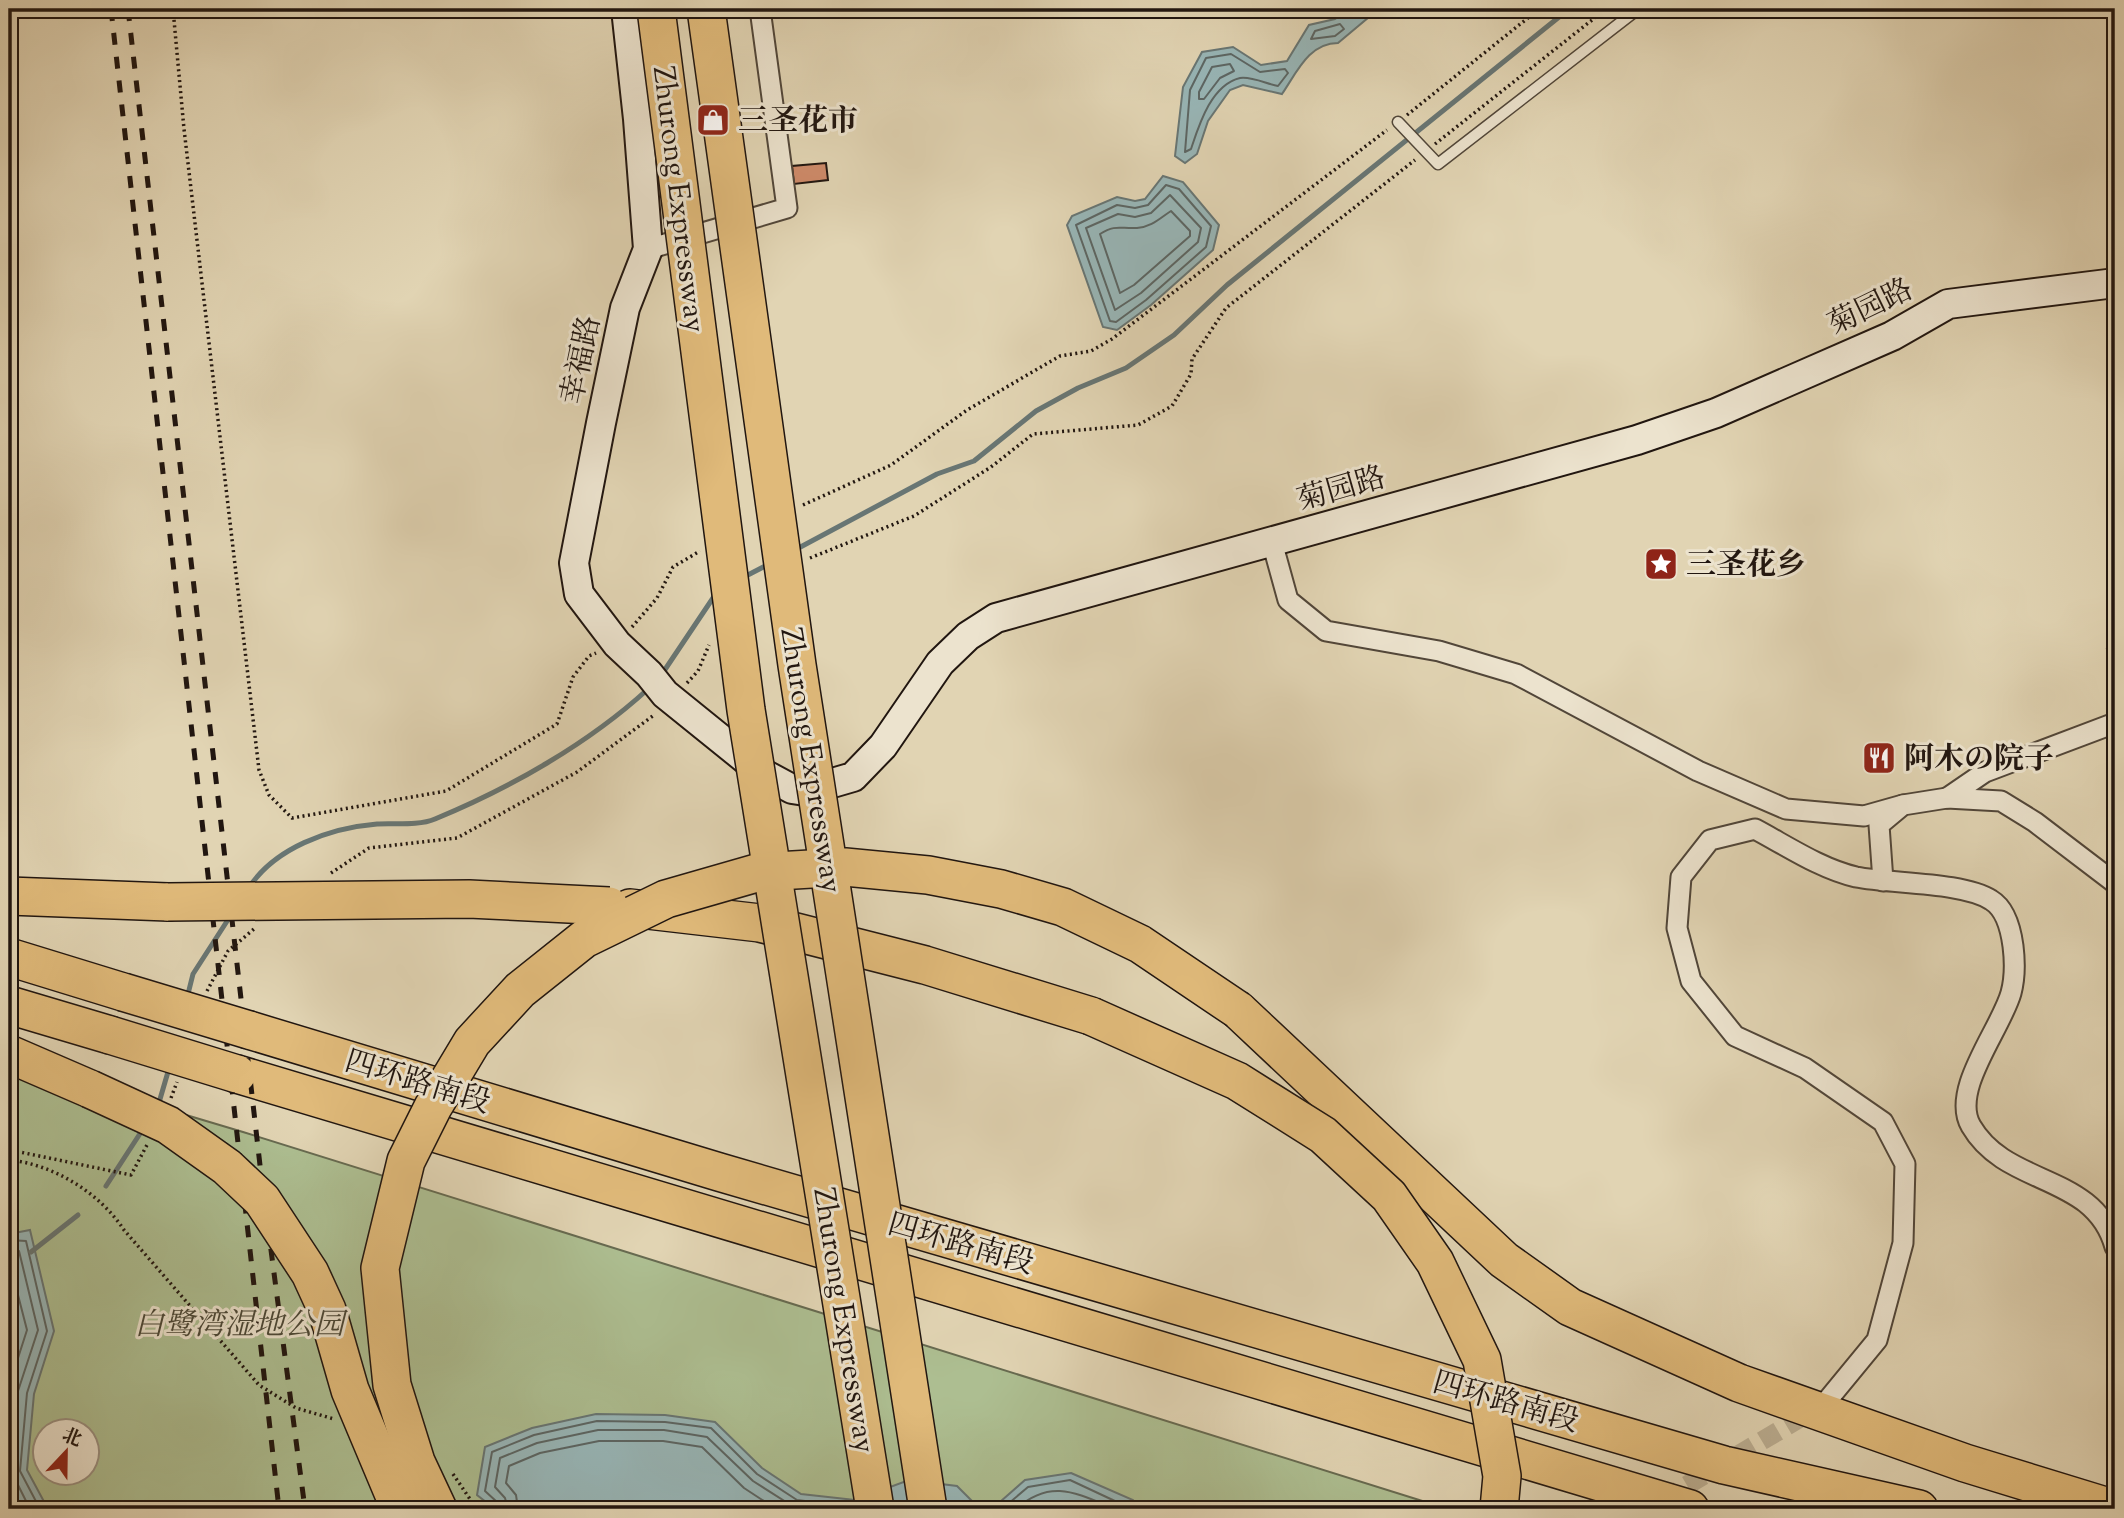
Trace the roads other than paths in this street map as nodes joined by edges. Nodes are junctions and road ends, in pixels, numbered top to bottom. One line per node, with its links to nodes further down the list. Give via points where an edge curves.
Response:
1 (625, 9): 7 (street, 幸福路)
2 (656, 9): 24 (highway, Zhurong Expressway, bridge, via 746,709)
3 (706, 9): 25 (highway, Zhurong Expressway, bridge, via 797,665)
4 (760, 9): 7 (street, via 787,208)
5 (1638, 9): 6 (lane, via 1438,164)
6 (1402, 125)
7 (648, 249): 10 (street, 幸福路, via 625,309 574,563 579,594 617,645)
8 (2115, 283): 9 (street, 菊园路, via 1948,304 1892,336 1716,413 1637,440)
9 (1272, 541): 10 (street, 菊园路, via 996,618 968,636 940,663 883,746 853,777 824,787 792,789 764,774); 13 (street, via 1288,600 1326,631 1439,651 1516,674 1698,771 1786,809 1864,817)
10 (662, 689)
11 (2115, 723): 12 (street, via 1985,772)
12 (1947, 797): 13 (street); 15 (street, via 2001,801)
13 (1903, 805): 14 (street, via 1879,825)
14 (1883, 881): 20 (street, via 1966,891 1993,900 2011,927 2015,965 2011,994 1964,1096 1970,1125 2012,1166 2089,1204 2109,1226); 21 (street, via 1833,868 1755,829 1710,840 1681,877 1677,928 1691,981 1735,1035 1805,1068 1883,1122 1905,1164 1903,1242 1877,1340)
15 (2115, 883)
16 (9, 896): 26 (highway, bridge, via 168,902 469,899 609,906 761,923 925,965 1091,1016 1237,1081 1323,1135 1389,1196 1435,1262 1482,1360 1502,1476)
17 (9, 957): 28 (highway, 四环路南段, bridge, via 719,1172 1710,1461)
18 (9, 1005): 27 (highway, 四环路南段, bridge)
19 (9, 1054): 22 (highway, bridge, via 168,1125 227,1167 262,1200 310,1273 327,1310 351,1390)
20 (2115, 1247)
21 (1826, 1402)
22 (400, 1509)
23 (438, 1509): 29 (highway, bridge, via 416,1462 392,1385 380,1268 406,1161 472,1042 520,990 584,939 666,898 760,873 845,867 1001,889 1063,907 1140,944 1238,1010 1504,1259 1570,1307 1739,1383 1965,1463)
24 (875, 1509)
25 (928, 1509)
26 (1499, 1509)
27 (1690, 1509)
28 (1919, 1509)
29 (2115, 1509)

